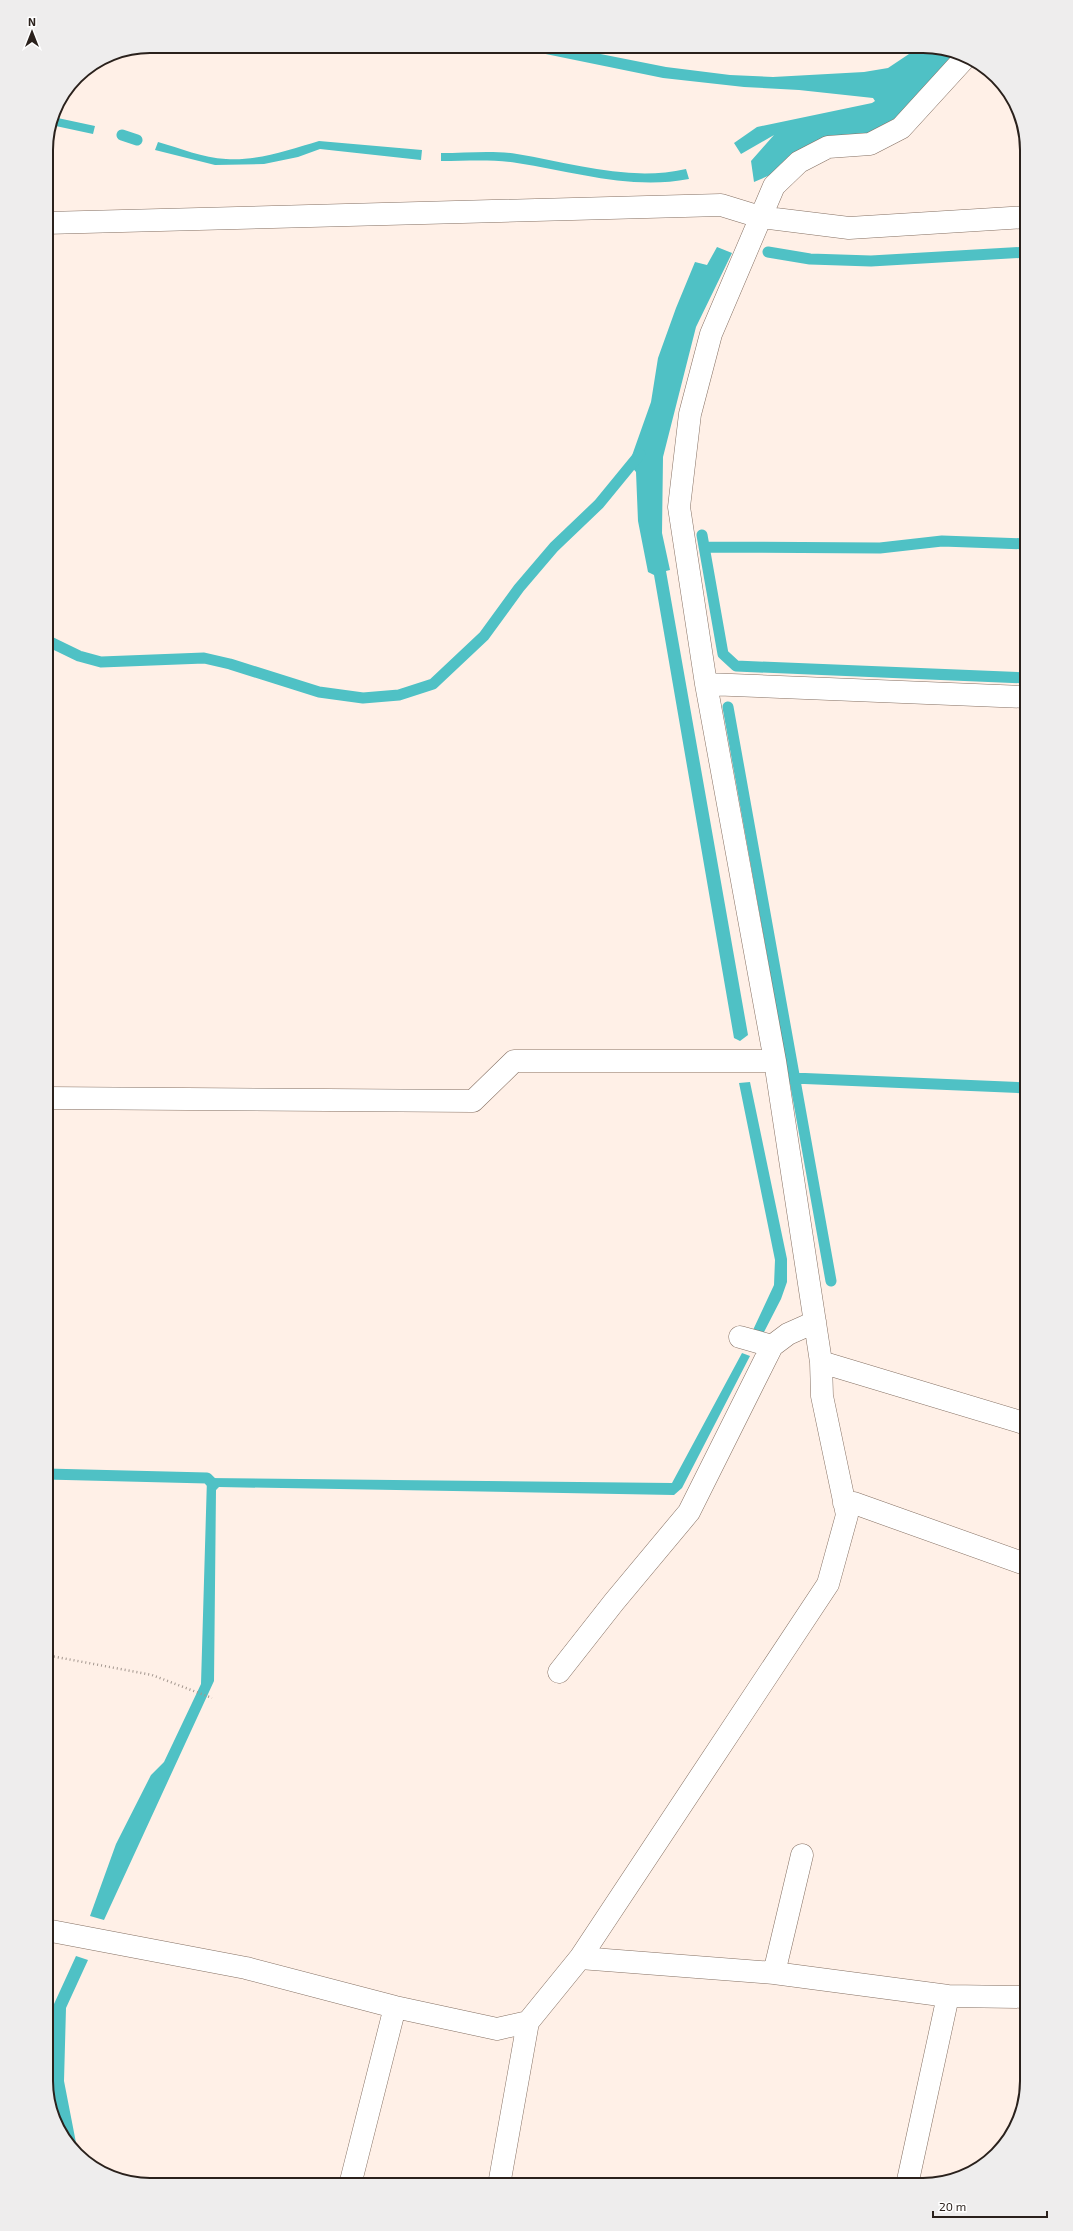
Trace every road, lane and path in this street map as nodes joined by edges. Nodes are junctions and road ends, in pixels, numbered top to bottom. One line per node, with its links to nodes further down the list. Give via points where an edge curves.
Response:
1 (962, 61): 2 (street, via 901,128 870,144 828,147 799,162 774,186)
2 (760, 217): 3 (street, via 849,228); 4 (street, via 721,206); 5 (street, via 711,334 690,414 684,461 679,507)
3 (1020, 217)
4 (53, 223)
5 (706, 684): 6 (street); 7 (street)
6 (1020, 697)
7 (775, 1061): 8 (street, via 514,1061 473,1100); 9 (street)
8 (53, 1098)
9 (815, 1322): 11 (street, via 788,1334); 12 (street)
10 (740, 1337): 11 (street)
11 (772, 1346): 17 (street, via 689,1512)
12 (821, 1362): 13 (street); 14 (street, via 822,1396)
13 (1020, 1422)
14 (844, 1503): 15 (street, via 854,1503); 21 (street, via 847,1515 828,1584)
15 (1020, 1562)
16 (53, 1656): 18 (path, via 152,1675)
17 (559, 1672)
18 (212, 1698)
19 (802, 1855): 22 (street)
20 (53, 1931): 25 (street, via 246,1968)
21 (580, 1958): 22 (street); 26 (street)
22 (774, 1974): 23 (street)
23 (948, 1996): 24 (street); 29 (street)
24 (1020, 1997)
25 (395, 2007): 26 (street, via 497,2029); 27 (street)
26 (528, 2022): 28 (street)
27 (352, 2178)
28 (500, 2178)
29 (909, 2178)

